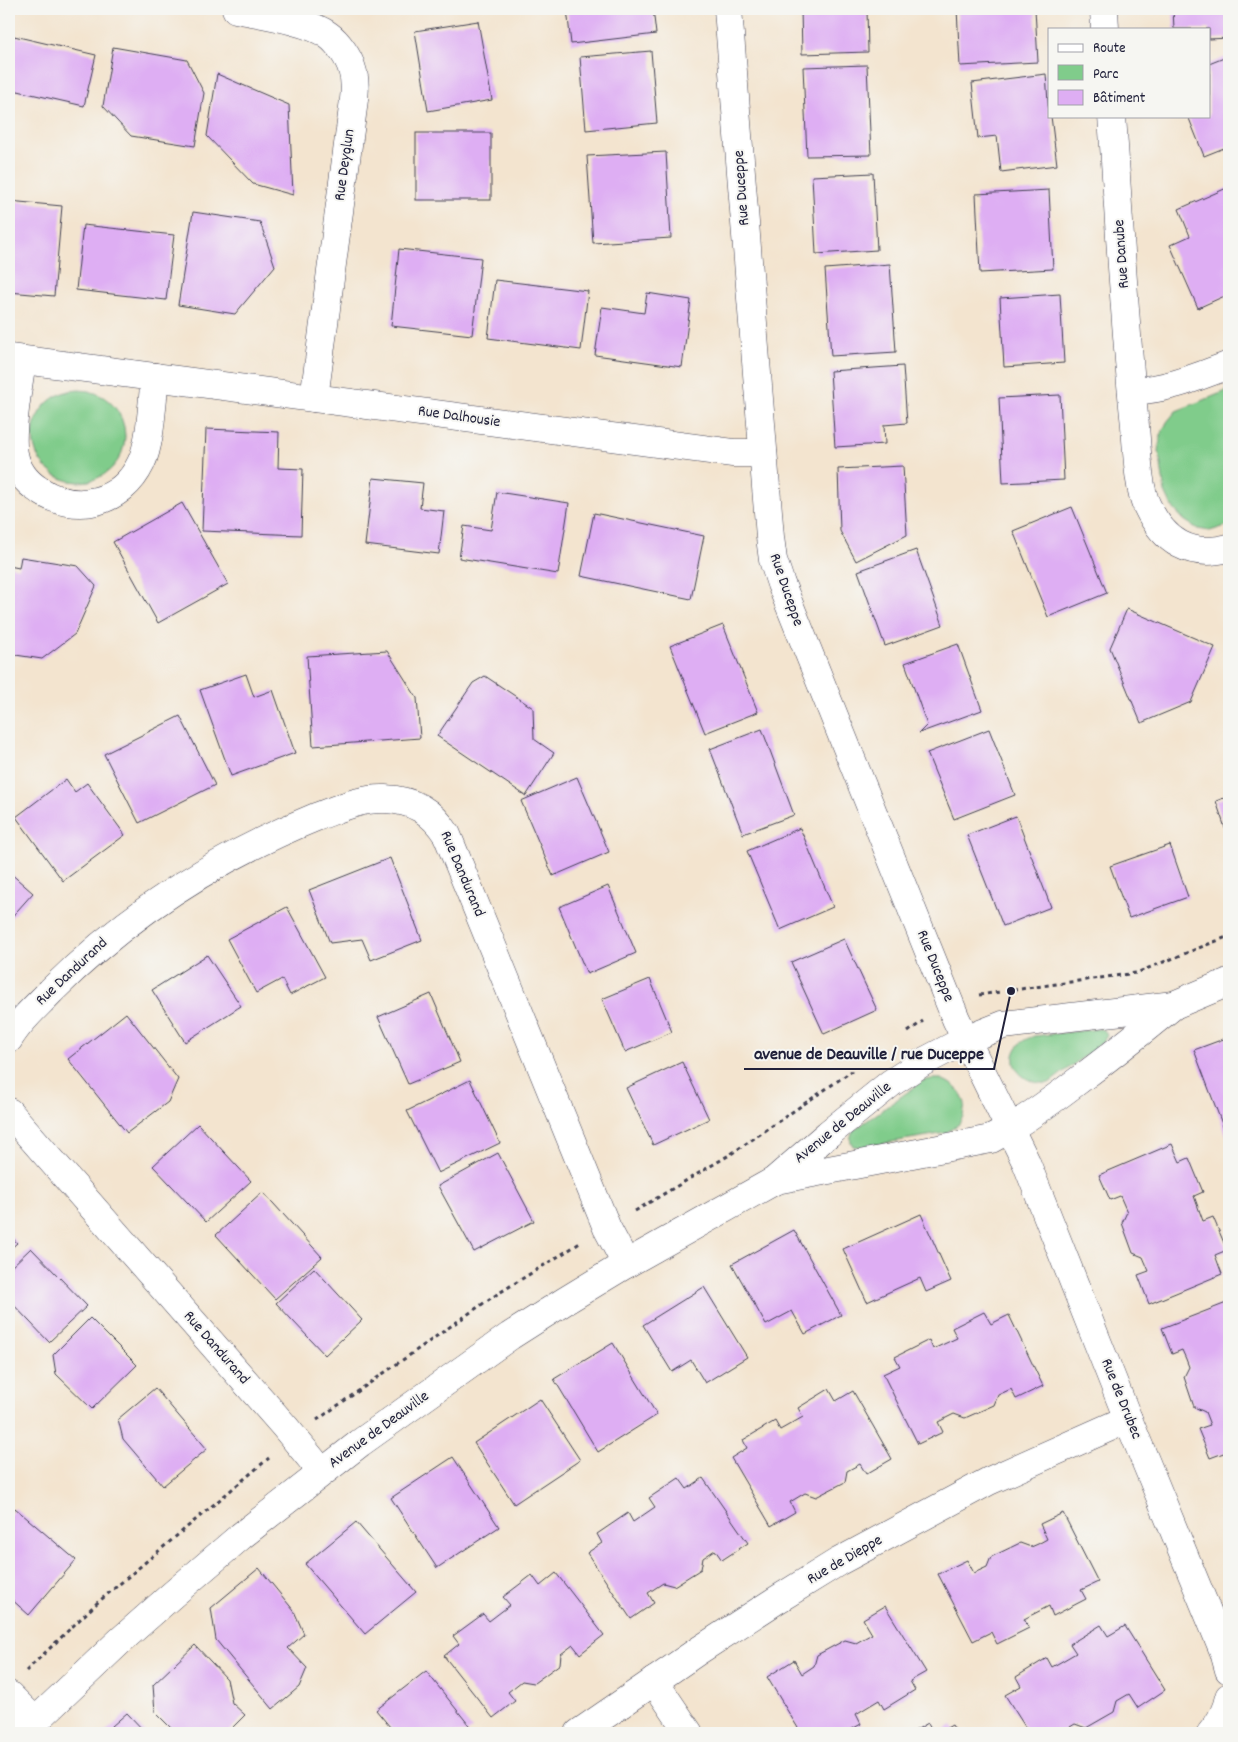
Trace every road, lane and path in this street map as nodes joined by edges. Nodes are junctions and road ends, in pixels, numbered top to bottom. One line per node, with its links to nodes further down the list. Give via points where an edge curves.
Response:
1 (236, 9): 10 (street, Rue Deyglun, via 307,26 329,35 352,68 355,87 352,115)
2 (728, 9): 11 (street, Rue Duceppe)
3 (1104, 9): 4 (street)
4 (1106, 28)
5 (1112, 118): 9 (street, Rue Danube)
6 (16, 359): 8 (street, Rue Dalhousie); 8 (street, Rue Dalhousie, via 13,453 20,472 33,486 68,504 90,504 112,496 131,480 142,462 148,441)
7 (1229, 365): 9 (street, via 1175,386)
8 (155, 377): 10 (street, Rue Dalhousie)
9 (1132, 391): 12 (street, Rue Danube, via 1141,485 1146,505 1156,522 1168,538 1187,548 1208,551)
10 (314, 398): 11 (street, Rue Dalhousie, via 733,453)
11 (763, 453): 22 (street, Rue Duceppe, via 773,560 781,584)
12 (1229, 548)
13 (1229, 936): 15 (path, via 1136,972)
14 (1229, 982): 18 (street, Avenue de Deauville)
15 (1010, 990)
16 (1003, 991): 17 (path)
17 (974, 996)
18 (1174, 1005): 22 (street, Avenue de Deauville, via 1003,1025); 25 (street, Avenue de Deauville, via 1117,1052)
19 (928, 1018): 20 (path)
20 (901, 1037)
21 (9, 1039): 29 (street, Rue Dandurand, via 59,983 116,931 220,864 263,840 350,804 385,799 418,807 439,822 447,834 602,1217)
22 (965, 1040): 25 (street, Rue Duceppe); 26 (street, Avenue de Deauville, via 891,1083)
23 (854, 1070): 27 (path, via 731,1154)
24 (9, 1112): 33 (street, Rue Dandurand)
25 (1009, 1130): 26 (street, Avenue de Deauville, via 971,1144); 30 (street, Rue de Drubec, via 1026,1162)
26 (774, 1181): 29 (street, Avenue de Deauville)
27 (635, 1211)
28 (583, 1241): 31 (path, via 490,1298)
29 (626, 1264): 33 (street, Avenue de Deauville, via 510,1336)
30 (1128, 1419): 34 (street, Rue de Drubec); 36 (street, Rue de Dieppe, via 989,1480 838,1562)
31 (316, 1420)
32 (271, 1457): 35 (path, via 97,1604)
33 (322, 1472): 39 (street, Avenue de Deauville, via 164,1602)
34 (1229, 1670)
35 (26, 1671)
36 (654, 1681): 40 (street, Rue de Dieppe); 41 (street)
37 (9, 1695): 39 (street)
38 (1229, 1697): 42 (street, via 1221,1722)
39 (29, 1727)
40 (579, 1733)
41 (689, 1733)
42 (1211, 1733)

